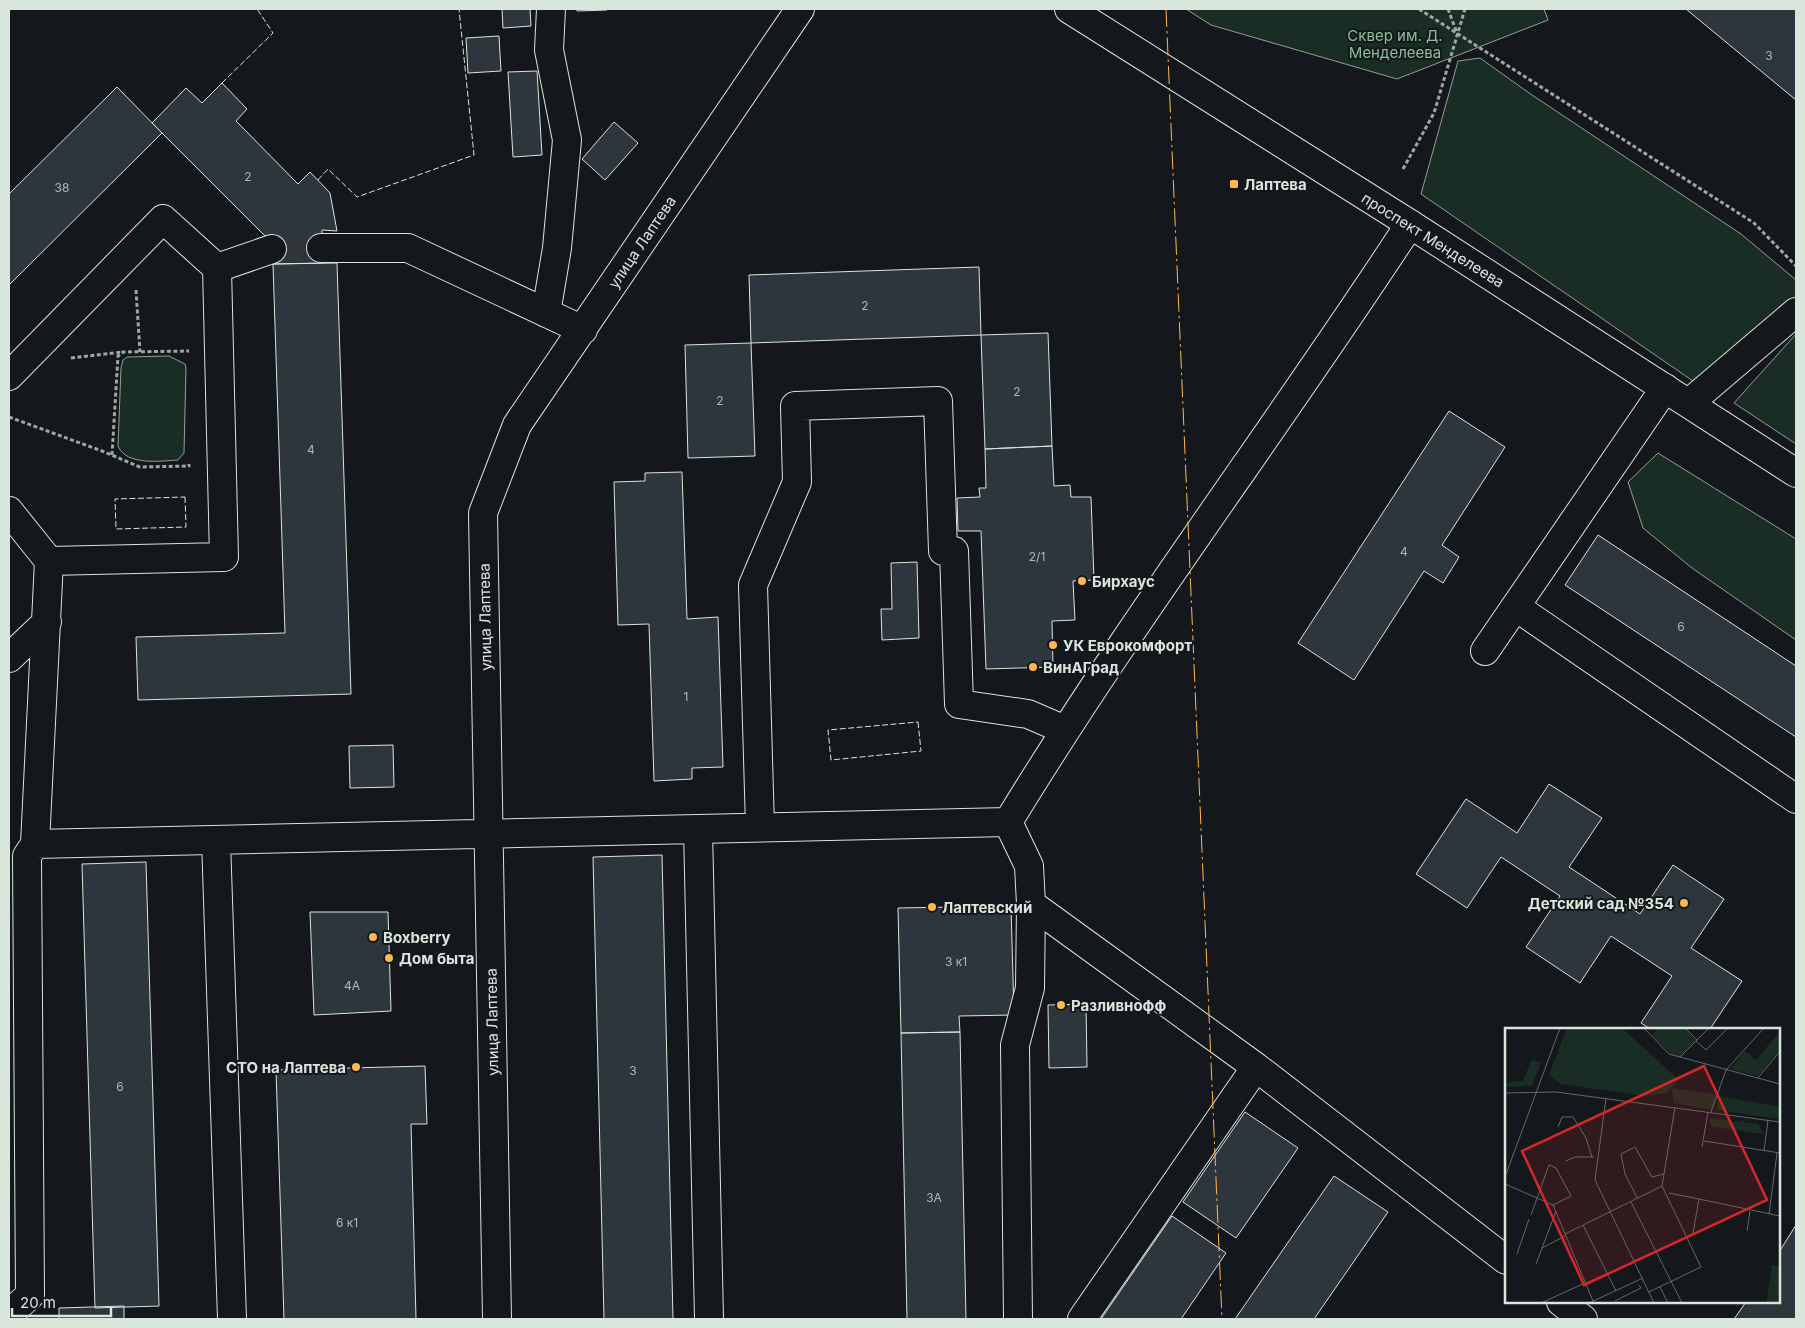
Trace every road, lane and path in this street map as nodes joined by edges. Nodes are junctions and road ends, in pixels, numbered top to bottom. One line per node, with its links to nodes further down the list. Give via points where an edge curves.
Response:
1 (551, 9): 16 (street, via 548,50 567,140 557,248)
2 (800, 9): 17 (street, улица Лаптева)
3 (1069, 9): 9 (street, проспект Менделеева)
4 (1419, 9): 7 (path)
5 (1448, 9): 7 (path)
6 (1464, 9): 7 (path)
7 (1457, 34): 8 (path, via 1434,113); 13 (path, via 1754,222)
8 (1403, 169)
9 (1410, 224): 21 (street, проспект Менделеева); 33 (street)
10 (321, 248): 16 (street, via 408,248)
11 (133, 249): 14 (street, via 162,219); 18 (path); 20 (street)
12 (272, 249): 14 (street)
13 (1796, 266)
14 (217, 268): 28 (street, via 224,557)
15 (1796, 312): 22 (street)
16 (546, 313): 17 (street)
17 (583, 330): 38 (street, улица Лаптева, via 517,425 483,513)
18 (140, 352): 19 (path, via 190,351); 24 (path, via 122,352 116,363)
19 (190, 361)
20 (9, 376)
21 (1665, 388): 22 (street, проспект Менделеева); 29 (street)
22 (1689, 403): 26 (street, проспект Менделеева)
23 (9, 417): 24 (path)
24 (112, 455): 25 (path, via 140,467 188,466)
25 (189, 457)
26 (1796, 473)
27 (9, 511): 28 (street)
28 (49, 561): 30 (street)
29 (1516, 607): 31 (street); 34 (street)
30 (47, 622): 32 (street); 40 (street)
31 (1485, 651)
32 (9, 658)
33 (1065, 730): 35 (street); 36 (street, via 1028,714 959,704 954,551 943,551 938,401 795,406 797,482 753,585)
34 (1796, 799)
35 (1008, 822): 36 (street); 41 (street, via 1029,866)
36 (760, 827): 37 (street)
37 (698, 829): 38 (street); 48 (street)
38 (489, 834): 39 (street); 47 (street, улица Лаптева)
39 (216, 840): 40 (street); 46 (street)
40 (24, 853): 45 (street, via 30,1295)
41 (1031, 904): 42 (street); 49 (street, via 1030,988 1015,1045)
42 (1256, 1067): 43 (street); 50 (street)
43 (1505, 1259)
44 (1561, 1303): 51 (street)
45 (9, 1316)
46 (232, 1319)
47 (497, 1319)
48 (709, 1319)
49 (1018, 1319)
50 (1082, 1319)
51 (1583, 1319)

